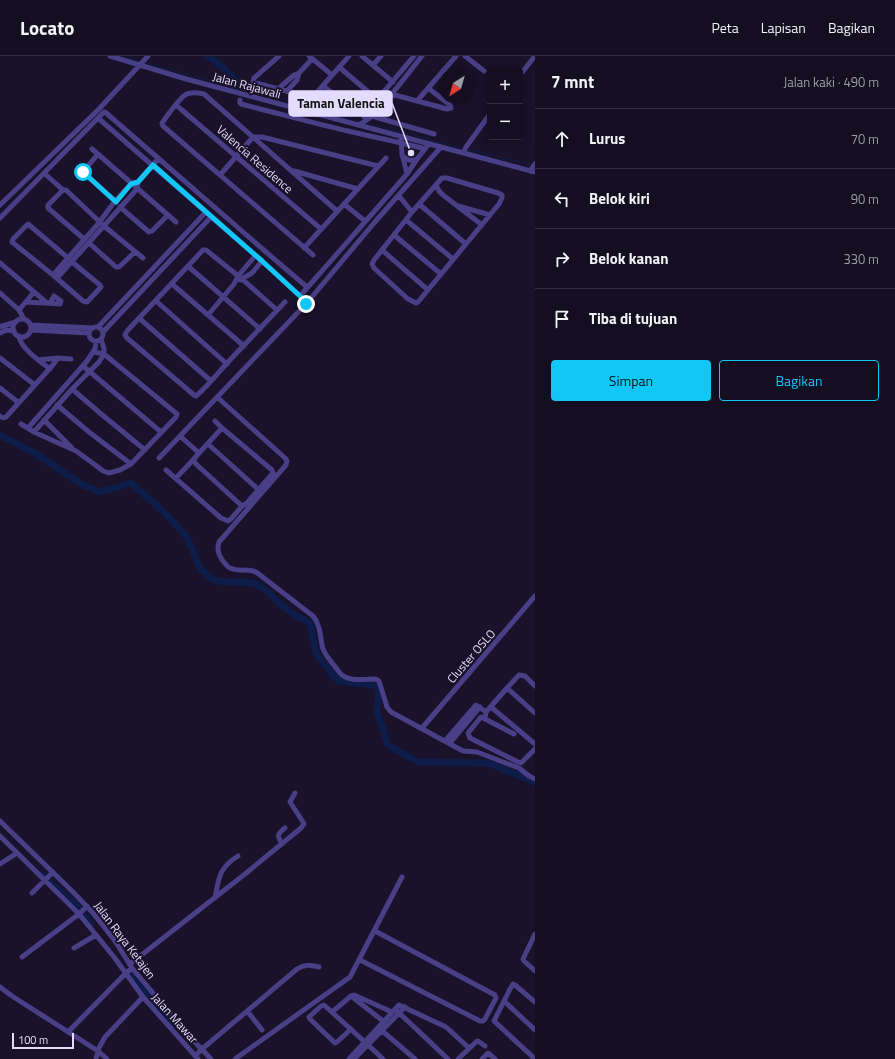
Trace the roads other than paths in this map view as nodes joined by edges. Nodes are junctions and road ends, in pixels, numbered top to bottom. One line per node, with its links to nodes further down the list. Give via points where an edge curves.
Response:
1 (110, 56): 12 (street, Jalan Rajawali)
2 (278, 56): 24 (street, via 252,81)
3 (347, 56): 14 (street)
4 (362, 56): 13 (street)
5 (381, 56): 13 (street)
6 (414, 56): 21 (street)
7 (422, 56): 26 (street)
8 (456, 56): 15 (street)
9 (465, 56): 16 (street)
10 (535, 56): 17 (street)
11 (311, 57): 18 (street); 19 (street)
12 (143, 61): 35 (street, Jalan Rajawali, via 186,79); 69 (street, via 99,109)
13 (373, 65): 21 (street)
14 (339, 67): 19 (street); 28 (street)
15 (448, 68)
16 (484, 71)
17 (523, 71)
18 (298, 73): 24 (street); 25 (street, via 297,80)
19 (332, 75): 22 (street)
20 (439, 78): 23 (street)
21 (393, 82): 28 (street)
22 (323, 86): 25 (street, via 312,98); 35 (street, via 351,107)
23 (428, 88): 29 (street); 29 (street, via 451,108)
24 (278, 89): 25 (street)
25 (287, 91)
26 (391, 94): 29 (street); 31 (street)
27 (240, 100): 38 (street, via 241,104 346,131)
28 (378, 100): 31 (street); 35 (street)
29 (417, 101)
30 (176, 104): 37 (street, via 185,95 204,94); 46 (street, Valencia Residence); 57 (street, via 162,125)
31 (383, 104): 32 (street)
32 (371, 117): 35 (street); 36 (street)
33 (98, 118): 48 (street, via 105,112); 51 (street); 55 (street)
34 (487, 118): 43 (street)
35 (363, 121): 38 (street, Jalan Rajawali)
36 (434, 134)
37 (253, 137): 46 (street); 52 (street, via 262,137); 53 (street)
38 (401, 140): 39 (street, Jalan Rajawali); 42 (street); 45 (street)
39 (429, 144): 40 (street, Jalan Rajawali); 42 (street)
40 (441, 147): 43 (street, Jalan Rajawali); 64 (street)
41 (92, 149): 44 (street)
42 (425, 149): 49 (street)
43 (464, 150): 54 (street, Jalan Rajawali)
44 (98, 154): 59 (street); 65 (street, via 83,172)
45 (402, 154): 49 (street, via 409,161); 56 (street)
46 (236, 157): 57 (street); 83 (street, Valencia Residence)
47 (386, 158): 52 (street)
48 (158, 159): 51 (street); 90 (street)
49 (417, 159): 56 (street)
50 (535, 164): 54 (street)
51 (153, 165): 58 (street); 72 (street)
52 (378, 166): 62 (street)
53 (291, 170): 62 (street); 71 (street)
54 (532, 171)
55 (44, 173): 63 (street); 77 (street)
56 (407, 174): 79 (street)
57 (220, 175): 87 (street)
58 (138, 182): 59 (street); 61 (street)
59 (131, 184): 61 (street); 65 (street)
60 (436, 185): 67 (street); 68 (street, via 443,195); 75 (street, via 442,178 447,178 502,195 499,204)
61 (137, 189): 70 (street); 74 (street)
62 (358, 189): 66 (street)
63 (63, 190): 81 (street); 85 (street, via 48,208)
64 (399, 196): 73 (street); 113 (street)
65 (116, 202): 81 (street)
66 (344, 204): 71 (street); 79 (street)
67 (419, 204): 73 (street); 86 (street)
68 (456, 205): 75 (street); 82 (street)
69 (0, 206)
70 (120, 207): 74 (street, via 150,232); 81 (street)
71 (338, 211): 83 (street)
72 (206, 212): 76 (street); 122 (street)
73 (412, 212): 78 (street)
74 (168, 215): 80 (street)
75 (490, 215): 82 (street)
76 (211, 217): 93 (street); 126 (street)
77 (0, 218)
78 (406, 220): 84 (street); 94 (street)
79 (365, 221): 104 (street)
80 (176, 222)
81 (102, 224): 85 (street); 89 (street)
82 (482, 225): 86 (street)
83 (320, 230): 87 (street)
84 (394, 235): 88 (street); 100 (street)
85 (87, 241): 89 (street, via 116,267 122,265); 95 (street)
86 (466, 244): 94 (street)
87 (304, 248): 91 (street)
88 (382, 250): 105 (street); 105 (street, via 372,264 374,268 408,299 416,304)
89 (135, 252): 92 (street)
90 (266, 252): 93 (street); 104 (street)
91 (313, 255)
92 (143, 258)
93 (259, 259): 97 (street); 99 (street); 109 (street)
94 (453, 259): 100 (street)
95 (70, 260): 101 (street); 101 (street, via 101,287 84,302); 101 (street, via 28,224 13,239 12,242)
96 (0, 263): 106 (street)
97 (247, 265): 99 (street); 102 (street)
98 (189, 266): 102 (street, via 206,250); 103 (street); 108 (street)
99 (253, 270): 102 (street)
100 (441, 274): 105 (street)
101 (55, 277)
102 (240, 277): 108 (street); 115 (street)
103 (172, 284): 110 (street); 116 (street)
104 (307, 287): 109 (street)
105 (428, 290)
106 (34, 292): 111 (street); 111 (street, via 48,303)
107 (0, 293): 114 (street)
108 (223, 296): 116 (street); 123 (street)
109 (300, 296): 113 (street)
110 (156, 301): 117 (street); 137 (street)
111 (26, 302): 114 (street)
112 (285, 302): 115 (street)
113 (306, 304): 147 (street)
114 (20, 310): 118 (street)
115 (277, 310): 123 (street)
116 (208, 315): 130 (street)
117 (139, 318): 141 (street); 141 (street, via 126,332 127,338 194,395)
118 (24, 319): 119 (street); 121 (street)
119 (16, 322): 120 (street); 124 (street, via 13,326)
120 (1, 328): 124 (street)
121 (31, 328): 122 (street); 125 (street); 127 (street, via 28,335)
122 (95, 328): 125 (street); 126 (street)
123 (260, 329): 130 (street)
124 (14, 331): 127 (street)
125 (89, 332): 129 (street, via 90,338)
126 (103, 332): 128 (street)
127 (19, 336): 136 (street, via 22,344)
128 (101, 339): 129 (street); 132 (street)
129 (96, 342): 131 (street)
130 (244, 346): 137 (street)
131 (94, 352): 132 (street); 138 (street)
132 (104, 354): 140 (street); 159 (street, via 177,414)
133 (0, 358): 142 (street)
134 (58, 358): 135 (street); 136 (street); 139 (street)
135 (71, 359)
136 (38, 360): 139 (street)
137 (227, 364): 141 (street)
138 (83, 366): 140 (street); 145 (street)
139 (50, 368): 142 (street)
140 (89, 371): 144 (street); 159 (street)
141 (211, 381)
142 (35, 386): 148 (street)
143 (0, 388): 148 (street)
144 (72, 388): 146 (street); 162 (street)
145 (59, 393): 146 (street); 150 (street)
146 (65, 397): 149 (street)
147 (217, 397): 160 (street); 179 (street, via 287,461 219,542 219,554 230,568 256,572 313,616 318,625 323,650 340,673 346,678 379,681 388,710)
148 (19, 404): 152 (street, via 6,417)
149 (57, 405): 151 (street); 167 (street)
150 (44, 409): 151 (street); 156 (street)
151 (50, 414): 153 (street)
152 (0, 416)
153 (44, 420): 158 (street); 163 (street)
154 (215, 421): 157 (street)
155 (21, 424): 156 (street)
156 (28, 428): 158 (street)
157 (222, 428): 161 (street); 170 (street, via 272,470 273,473)
158 (34, 432): 163 (street)
159 (161, 432): 162 (street)
160 (180, 436): 164 (street); 165 (street)
161 (208, 444): 164 (street); 170 (street)
162 (145, 450): 167 (street)
163 (76, 452): 167 (street, via 106,473)
164 (199, 453): 166 (street)
165 (159, 458)
166 (193, 460): 169 (street); 171 (street)
167 (131, 464)
168 (166, 470): 169 (street)
169 (176, 478): 171 (street, via 226,521)
170 (259, 490): 171 (street)
171 (242, 506)
172 (535, 596): 179 (street, Cluster OSLO)
173 (535, 686): 174 (street, via 525,676 519,675)
174 (507, 688): 175 (street); 177 (street)
175 (491, 707): 176 (street); 182 (street)
176 (486, 712): 178 (street); 181 (street, via 478,706)
177 (535, 713)
178 (485, 718): 180 (street); 183 (street, via 481,718 468,733 470,738 518,762)
179 (422, 728): 181 (street)
180 (514, 734)
181 (447, 742): 184 (street, via 463,751 477,752 519,768)
182 (535, 744)
183 (535, 749)
184 (535, 779)
185 (295, 793): 189 (street, via 290,802 304,824)
186 (0, 822): 193 (street, Jalan Raya Ketajen)
187 (285, 828): 189 (street, via 278,836)
188 (0, 836): 190 (street)
189 (282, 844): 197 (street)
190 (17, 853): 192 (street); 193 (street)
191 (238, 856): 197 (street, via 227,864 220,874)
192 (0, 864)
193 (49, 877): 195 (street); 196 (street, Jalan Raya Ketajen); 196 (street)
194 (402, 878): 199 (street)
195 (32, 893)
196 (69, 897): 198 (street, Jalan Raya Ketajen); 198 (street)
197 (215, 898): 206 (street)
198 (83, 910): 200 (street, Jalan Mawar); 203 (street); 206 (street, Jalan Raya Ketajen, via 104,926)
199 (375, 931): 204 (street); 204 (street, via 496,995 496,998 483,1021)
200 (96, 935): 202 (street); 206 (street, Jalan Mawar, via 114,958)
201 (534, 937): 207 (street, via 523,959)
202 (74, 948)
203 (22, 958)
204 (360, 960): 233 (street, via 350,977)
205 (318, 967): 215 (street, via 308,965 299,968)
206 (129, 969): 210 (street, Jalan Mawar); 214 (street, Jalan Raya Ketajen); 222 (street)
207 (535, 971)
208 (0, 987): 222 (street)
209 (351, 996): 213 (street, via 356,995); 216 (street); 217 (street)
210 (143, 997): 214 (street, Jalan Mawar); 228 (street, via 105,1037)
211 (504, 1001): 212 (street, via 514,984); 221 (street); 242 (street, via 494,1022)
212 (535, 1002)
213 (395, 1011): 217 (street); 219 (street); 227 (street, via 405,1007 446,1026); 238 (street)
214 (161, 1012): 223 (street, Jalan Raya Ketajen); 223 (street, Jalan Mawar)
215 (248, 1012): 220 (street); 229 (street)
216 (332, 1012): 218 (street); 218 (street, via 323,1005 309,1018 335,1043)
217 (383, 1021): 219 (street)
218 (350, 1029): 224 (street)
219 (380, 1029): 224 (street); 237 (street)
220 (262, 1030)
221 (535, 1030)
222 (68, 1032): 228 (street)
223 (181, 1034): 225 (street, Jalan Raya Ketajen); 225 (street, Jalan Mawar)
224 (366, 1043): 234 (street); 235 (street); 236 (street)
225 (192, 1046): 229 (street, Jalan Raya Ketajen); 229 (street, Jalan Mawar)
226 (485, 1046): 227 (street, via 477,1041)
227 (469, 1048): 239 (street)
228 (98, 1051): 230 (street); 231 (street)
229 (198, 1054): 232 (street, Jalan Raya Ketajen)
230 (96, 1059)
231 (107, 1059)
232 (209, 1059)
233 (235, 1059)
234 (349, 1059)
235 (354, 1059)
236 (383, 1059)
237 (414, 1059)
238 (448, 1059)
239 (458, 1059)
240 (482, 1059): 241 (street, via 488,1053)
241 (495, 1059)
242 (535, 1059)

